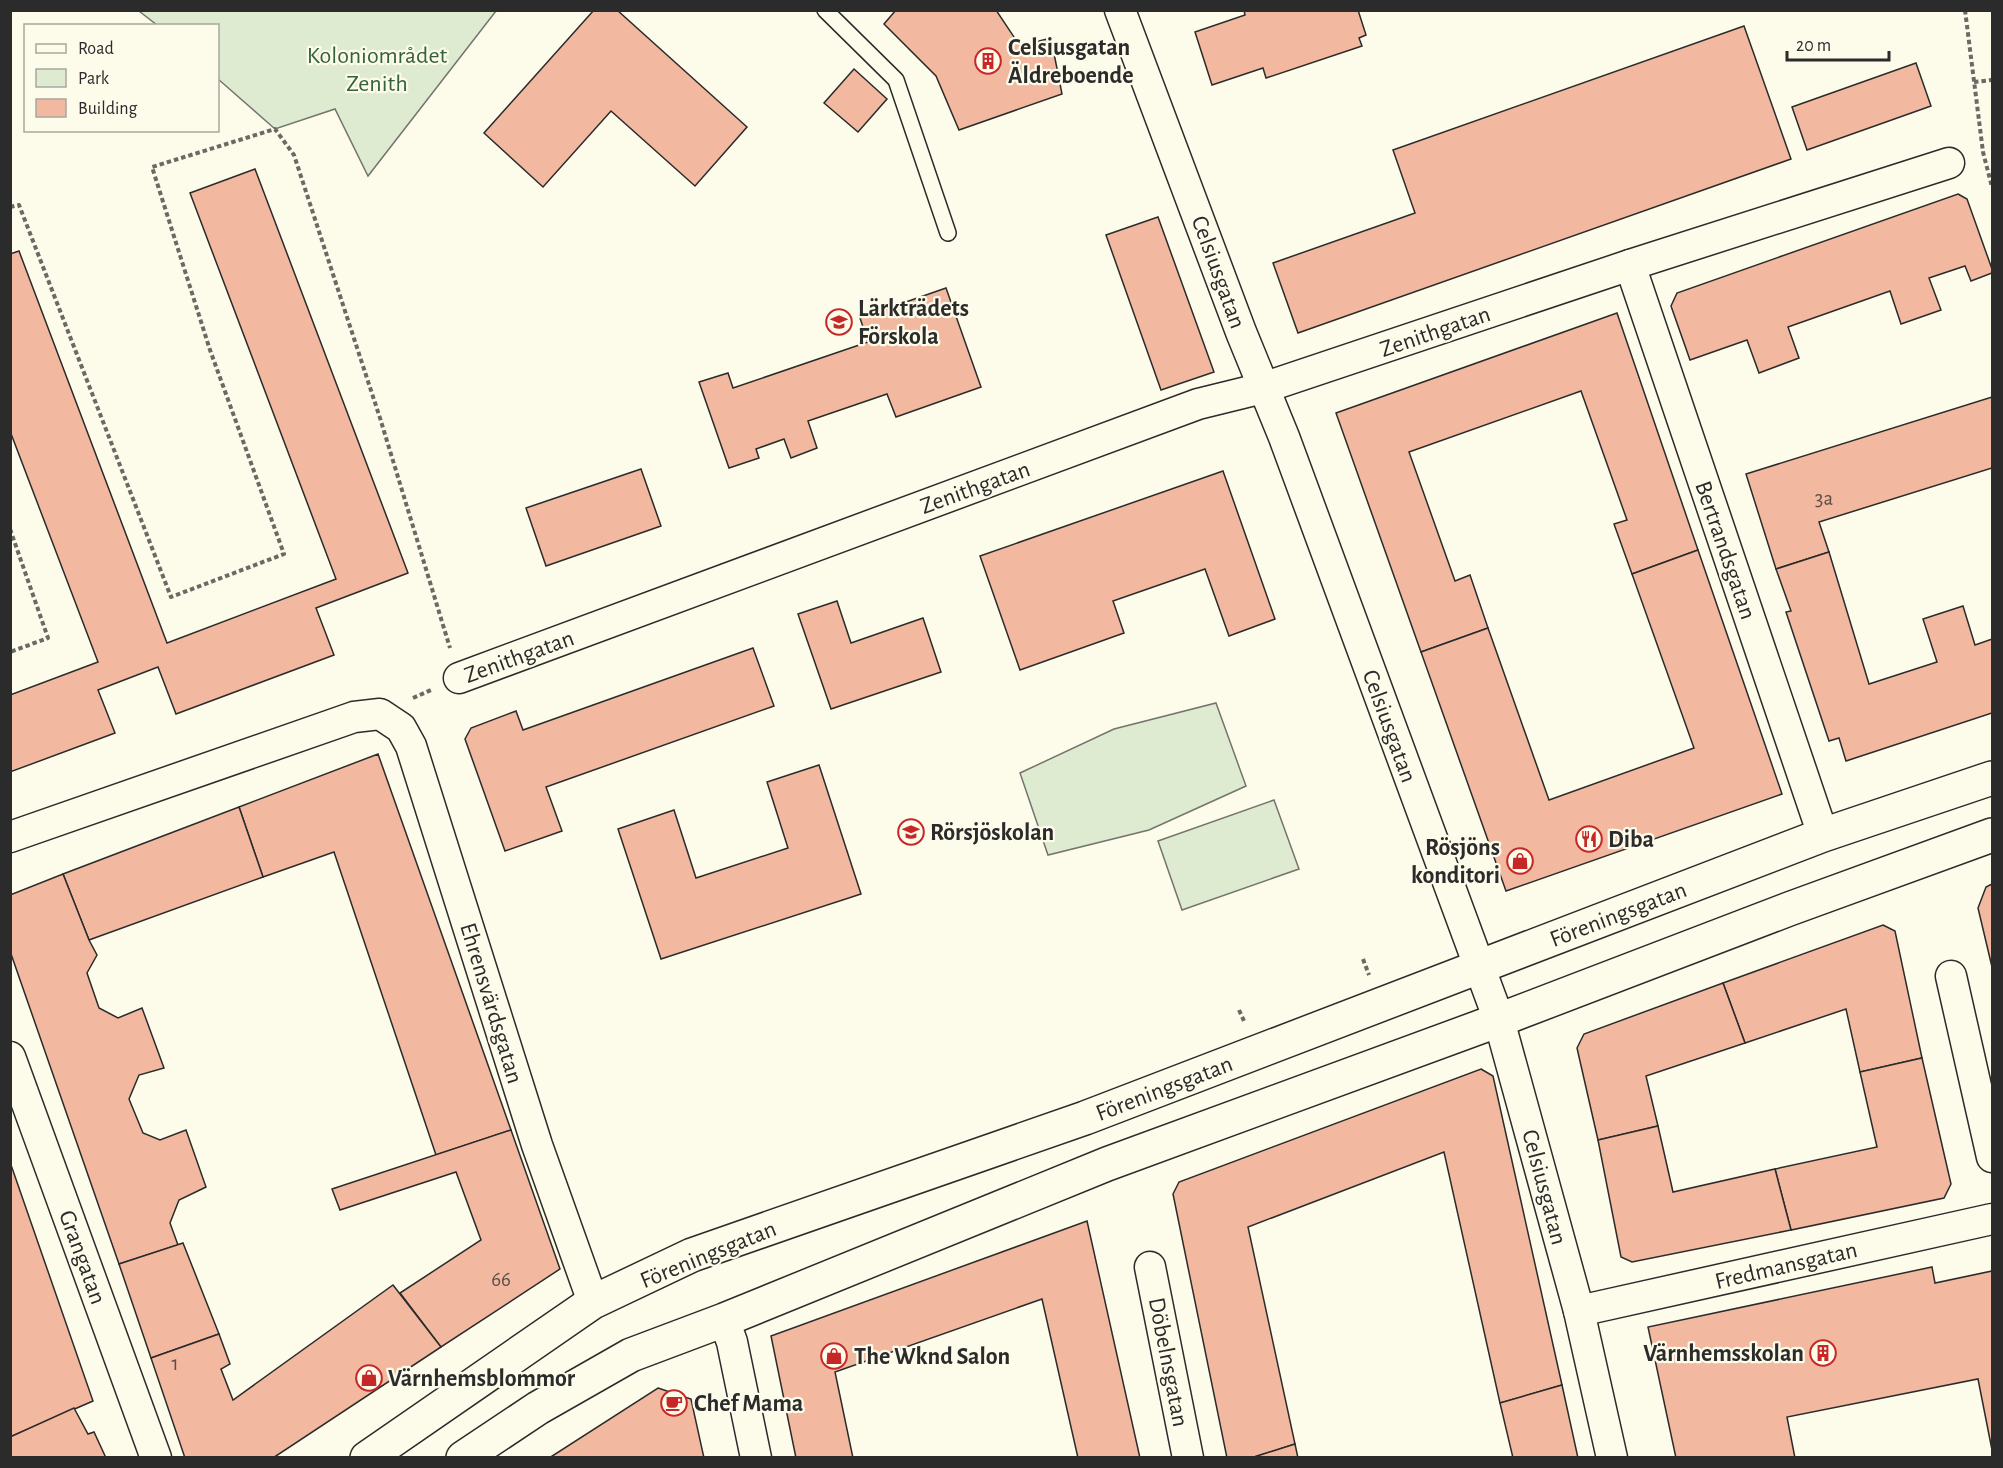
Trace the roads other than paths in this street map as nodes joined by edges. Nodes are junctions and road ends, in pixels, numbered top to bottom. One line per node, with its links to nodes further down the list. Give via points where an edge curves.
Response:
1 (825, 10): 4 (lane, via 896,80)
2 (1120, 10): 6 (street, Celsiusgatan)
3 (1948, 163): 5 (street, Zenithgatan)
4 (948, 233)
5 (1630, 265): 6 (street, Zenithgatan); 9 (street, Bertrandsgatan)
6 (1263, 388): 7 (street, Zenithgatan, via 1190,407); 12 (street, Celsiusgatan)
7 (459, 678)
8 (1992, 778): 9 (street, Föreningsgatan)
9 (1823, 835): 12 (street, Föreningsgatan)
10 (1992, 835): 14 (street)
11 (10, 837): 19 (street, Ehrensvärdsgatan, via 354,717 380,714 401,728 411,746 537,1144)
12 (1480, 967): 14 (street, Celsiusgatan); 19 (street, Föreningsgatan, via 1085,1118 692,1255)
13 (1951, 976): 16 (street)
14 (1499, 1020): 20 (street, Celsiusgatan); 21 (street, via 1107,1164)
15 (10, 1057): 22 (street, Grangatan)
16 (1992, 1157)
17 (1992, 1219): 20 (street, Fredmansgatan)
18 (1150, 1267): 26 (street, Döbelnsgatan)
19 (593, 1302): 23 (street, Föreningsgatan)
20 (1579, 1311): 27 (street, Celsiusgatan)
21 (724, 1320): 24 (street, via 632,1355 538,1408); 25 (street)
22 (156, 1458)
23 (367, 1458)
24 (463, 1458)
25 (756, 1458)
26 (1188, 1458)
27 (1612, 1458)

